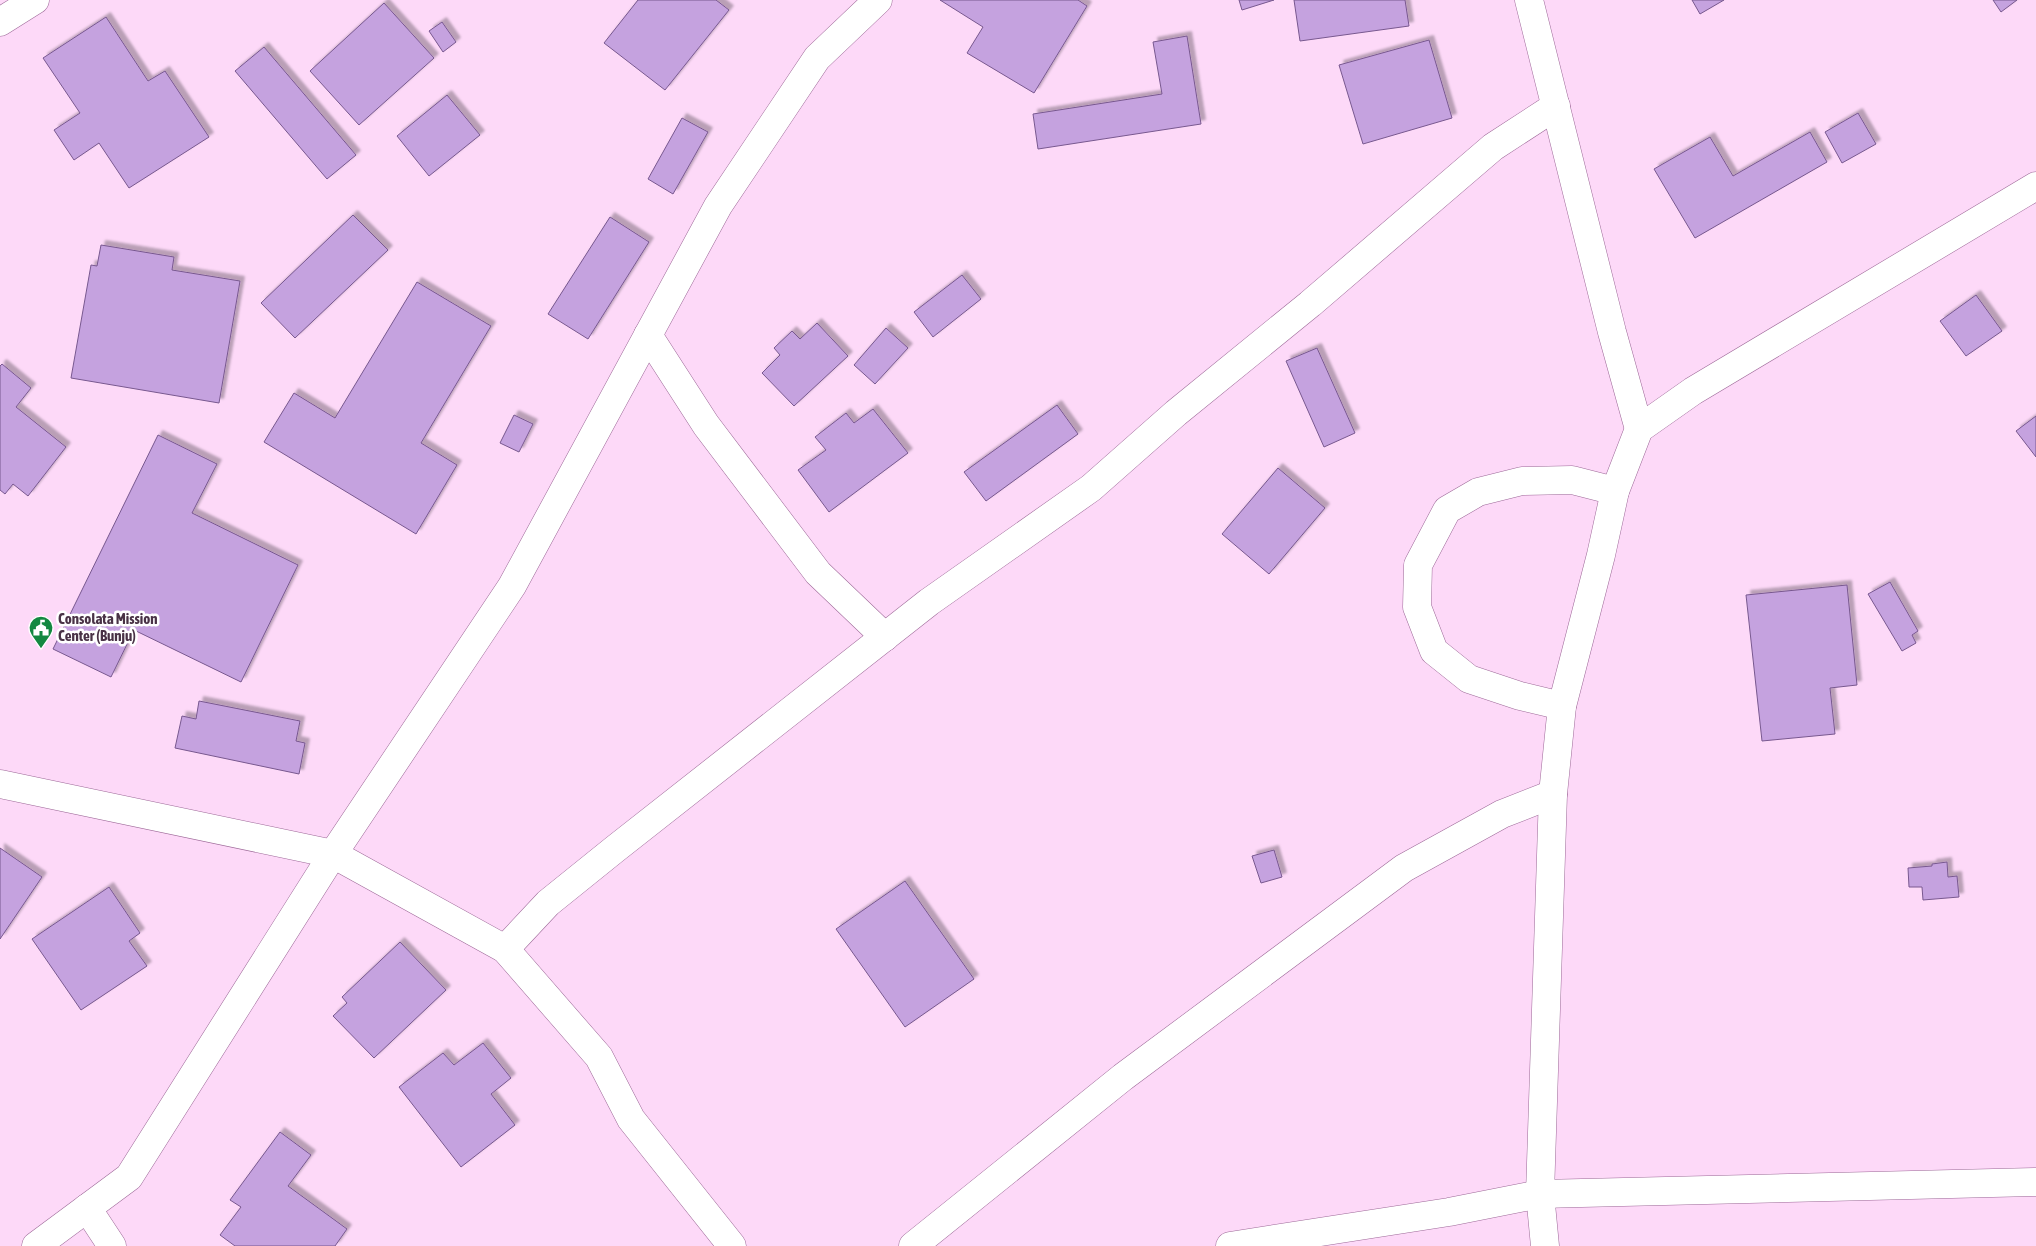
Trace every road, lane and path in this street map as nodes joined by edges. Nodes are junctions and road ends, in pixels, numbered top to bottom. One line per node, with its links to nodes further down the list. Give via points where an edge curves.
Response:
1 (35, 0): 4 (street)
2 (878, 0): 7 (street, via 817,58 718,206)
3 (1530, 0): 5 (street)
4 (0, 22)
5 (1556, 106): 8 (street); 10 (street, via 1493,147 1310,304 1176,412 1091,488 929,602)
6 (2036, 186): 8 (street, via 1693,391)
7 (648, 335): 10 (street, via 706,425 818,573); 14 (street, via 512,586)
8 (1639, 429): 9 (street)
9 (1615, 491): 11 (street); 11 (street, via 1562,480 1522,481 1478,492 1447,510 1418,565 1417,607 1434,651 1470,679)
10 (885, 637): 15 (street, via 548,902)
11 (1562, 706): 13 (street)
12 (0, 784): 14 (street)
13 (1553, 794): 17 (street); 22 (street, via 1502,814 1404,868 1123,1077)
14 (334, 854): 15 (street); 18 (street, via 129,1177)
15 (505, 949): 21 (street, via 598,1057 631,1119)
16 (2036, 1182): 17 (street)
17 (1540, 1194): 23 (street, via 1449,1212); 24 (street)
18 (87, 1208): 19 (street); 20 (street)
19 (36, 1246)
20 (112, 1246)
21 (732, 1246)
22 (913, 1246)
23 (1230, 1246)
24 (1544, 1246)

